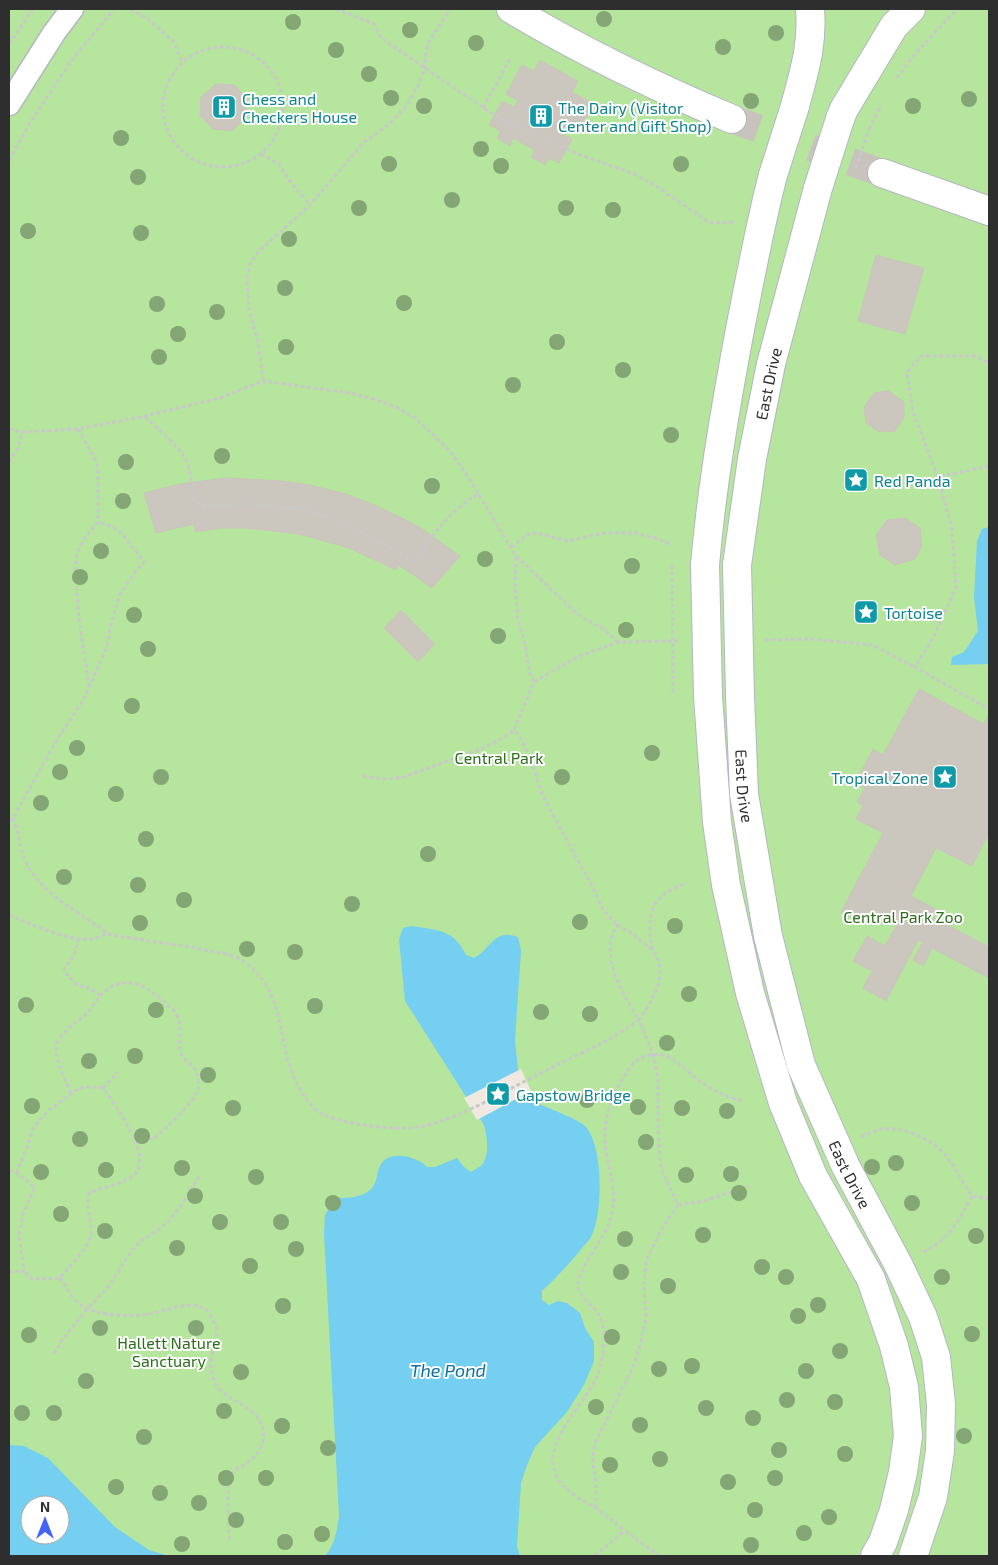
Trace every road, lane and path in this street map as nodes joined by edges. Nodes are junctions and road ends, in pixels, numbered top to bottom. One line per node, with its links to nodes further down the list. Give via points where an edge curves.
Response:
1 (33, 9): 11 (path)
2 (72, 9): 17 (street)
3 (114, 9): 21 (path, via 71,61)
4 (130, 9): 13 (path, via 147,18 173,41)
5 (336, 9): 14 (path, via 374,24 381,38)
6 (450, 9): 14 (path, via 430,40)
7 (511, 9): 19 (street, via 631,75)
8 (810, 9): 26 (street, bridge, via 810,46)
9 (911, 9): 76 (street, East Drive, bridge, via 894,26 844,109 818,188 771,364 752,460 737,566 744,794 768,936 801,1065 846,1167)
10 (957, 9): 15 (path, via 913,56)
11 (9, 44)
12 (511, 57): 18 (path)
13 (182, 62): 20 (path, via 170,77 163,94 162,113 177,146 208,166 245,163); 20 (path, via 198,52 216,47 236,48 254,55 269,68 279,84 283,102 281,122 274,139)
14 (425, 68): 18 (path); 24 (path, via 405,108 364,142)
15 (894, 83)
16 (882, 103): 23 (path, bridge)
17 (9, 104)
18 (483, 108): 26 (path, via 578,154 634,174 710,223)
19 (732, 119)
20 (261, 154): 24 (path, via 279,164)
21 (9, 160)
22 (882, 173): 25 (street)
23 (853, 176)
24 (310, 205): 28 (path, via 257,252 250,264 247,282 249,310)
25 (989, 211)
26 (761, 222): 87 (street, bridge, via 730,380 705,565 708,696 717,822 726,885 750,993 784,1103 813,1176 870,1279 894,1346 904,1387 908,1436 904,1472 894,1510)
27 (989, 364): 35 (path, via 975,356 921,356 907,372 913,412)
28 (263, 381): 29 (path, via 220,398); 36 (path, via 350,393 398,408 415,418 449,450)
29 (144, 416): 31 (path); 36 (path, via 186,459 193,499 203,506 250,504 304,509 336,520 412,560 418,557 445,520)
30 (9, 429): 32 (path)
31 (78, 429): 32 (path); 37 (path, via 98,470)
32 (22, 432): 33 (path, via 18,448)
33 (9, 462)
34 (989, 466): 35 (path)
35 (938, 477): 45 (path, via 952,529 956,588)
36 (478, 494): 39 (path)
37 (98, 522): 47 (path, via 77,553 75,569); 47 (path, via 115,528 144,562 119,596 106,649)
38 (672, 545): 39 (path, via 636,532 603,533 568,541 530,533)
39 (511, 547): 40 (path)
40 (516, 556): 44 (path, via 573,610); 46 (path, via 518,619)
41 (672, 564): 48 (path, bridge)
42 (827, 640): 45 (path, via 872,645)
43 (647, 641): 44 (path)
44 (618, 642): 46 (path, via 577,657)
45 (916, 667): 49 (path)
46 (534, 682): 50 (path)
47 (89, 685): 52 (path)
48 (673, 695)
49 (989, 709)
50 (514, 730): 51 (path, via 481,749 401,778); 56 (path, via 531,760 549,808 602,908)
51 (362, 776)
52 (13, 818): 53 (path); 57 (path, via 20,847 40,884)
53 (9, 821)
54 (686, 883): 59 (path, via 666,892 653,908 650,922)
55 (9, 915): 58 (path, via 49,931)
56 (617, 925): 59 (path); 61 (path, via 610,951 611,964)
57 (107, 934): 58 (path, via 92,939); 61 (path, via 215,951 241,960 252,968 263,979 277,1006 290,1065 305,1097 316,1110 351,1123 417,1127 458,1115 604,1042)
58 (78, 938): 60 (path, via 76,954 64,968 65,972 77,985)
59 (652, 950): 61 (path, via 660,972 658,986)
60 (100, 995): 65 (path, via 87,1013 64,1031 56,1048); 68 (path, via 127,982 136,983 158,997 175,1011 181,1031 181,1053 197,1071 199,1087 195,1097 168,1128 153,1139)
61 (639, 1020): 62 (path)
62 (653, 1054): 66 (path, via 668,1057 720,1094); 75 (path, via 658,1079 661,1168); 82 (path, via 633,1063 610,1102 605,1135 614,1205 604,1235 578,1283 578,1289 600,1320 603,1351 598,1372 561,1433 554,1454 555,1472 568,1491)
63 (118, 1072): 64 (path)
64 (103, 1088): 65 (path, via 79,1088); 68 (path)
65 (71, 1093): 70 (path, via 33,1128)
66 (743, 1102)
67 (861, 1137): 73 (path, via 883,1128 918,1135 945,1155)
68 (134, 1138): 79 (path, via 140,1166 134,1174 90,1192 87,1199 91,1234 82,1252)
69 (9, 1170): 70 (path)
70 (16, 1173): 77 (path, via 35,1187 23,1214 19,1234)
71 (200, 1174): 80 (path, via 180,1207 132,1250 109,1286)
72 (749, 1186): 75 (path, via 704,1201)
73 (972, 1196): 74 (path); 76 (path, via 960,1220 947,1236 932,1248)
74 (989, 1199)
75 (678, 1205): 82 (path, via 646,1260 646,1318 640,1346 592,1452)
76 (898, 1264): 88 (street, East Drive, via 923,1317 936,1357 941,1404 940,1451 933,1497)
77 (24, 1270): 78 (path); 79 (path, via 32,1279)
78 (9, 1272)
79 (60, 1278): 80 (path, via 80,1304)
80 (88, 1308): 81 (path); 84 (path, via 134,1316 182,1305 192,1306 206,1310 215,1324 216,1343 210,1362 218,1388 248,1408 263,1429 261,1449 255,1457 233,1471 228,1489)
81 (54, 1354)
82 (596, 1508): 83 (path)
83 (624, 1531): 85 (path); 86 (path)
84 (228, 1540)
85 (595, 1556)
86 (660, 1556)
87 (875, 1556)
88 (913, 1556)

